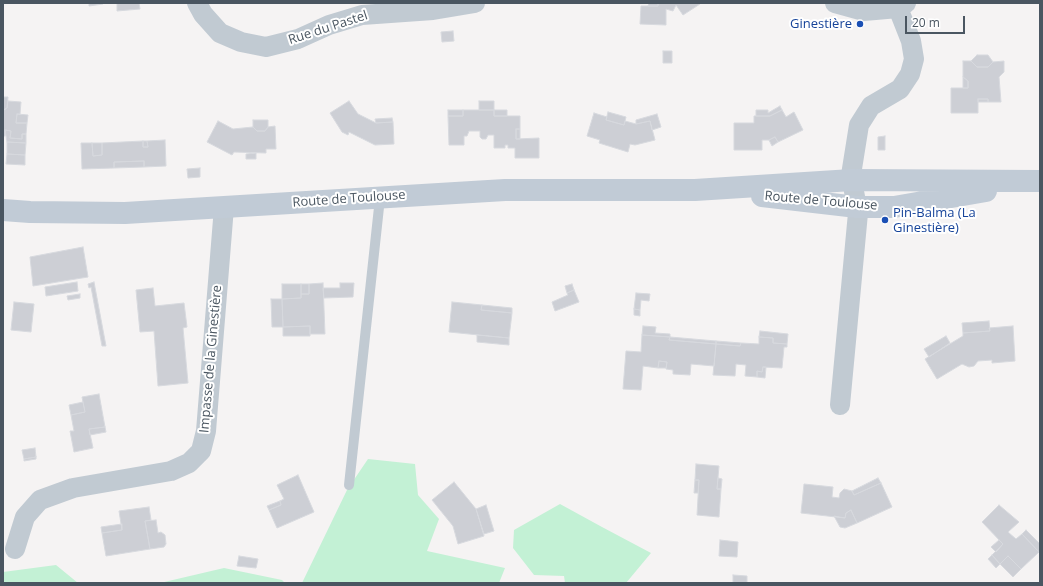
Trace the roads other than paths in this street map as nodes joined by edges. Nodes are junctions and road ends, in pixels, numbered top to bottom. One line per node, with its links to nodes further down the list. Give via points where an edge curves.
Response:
1 (197, 3): 2 (street, Rue du Pastel, via 220,33 241,42 266,47 362,15 433,10)
2 (475, 3)
3 (835, 3): 4 (street, via 864,11)
4 (902, 5): 5 (street, via 914,59 910,74 900,89 871,106 858,125)
5 (852, 180): 6 (street, Route de Toulouse); 7 (street, Route de Toulouse); 10 (street)
6 (1040, 181): 10 (street, Route de Toulouse, via 894,207)
7 (695, 190): 8 (street, Route de Toulouse, via 505,190); 10 (street, Route de Toulouse)
8 (380, 198): 9 (street, Route de Toulouse); 13 (lane)
9 (224, 207): 11 (street, Route de Toulouse, via 124,213); 14 (street, Impasse de la Ginestière, via 206,431 201,451 189,463 170,471 73,488 40,500 25,517)
10 (857, 207): 12 (street)
11 (3, 210)
12 (840, 406)
13 (349, 485)
14 (14, 549)

